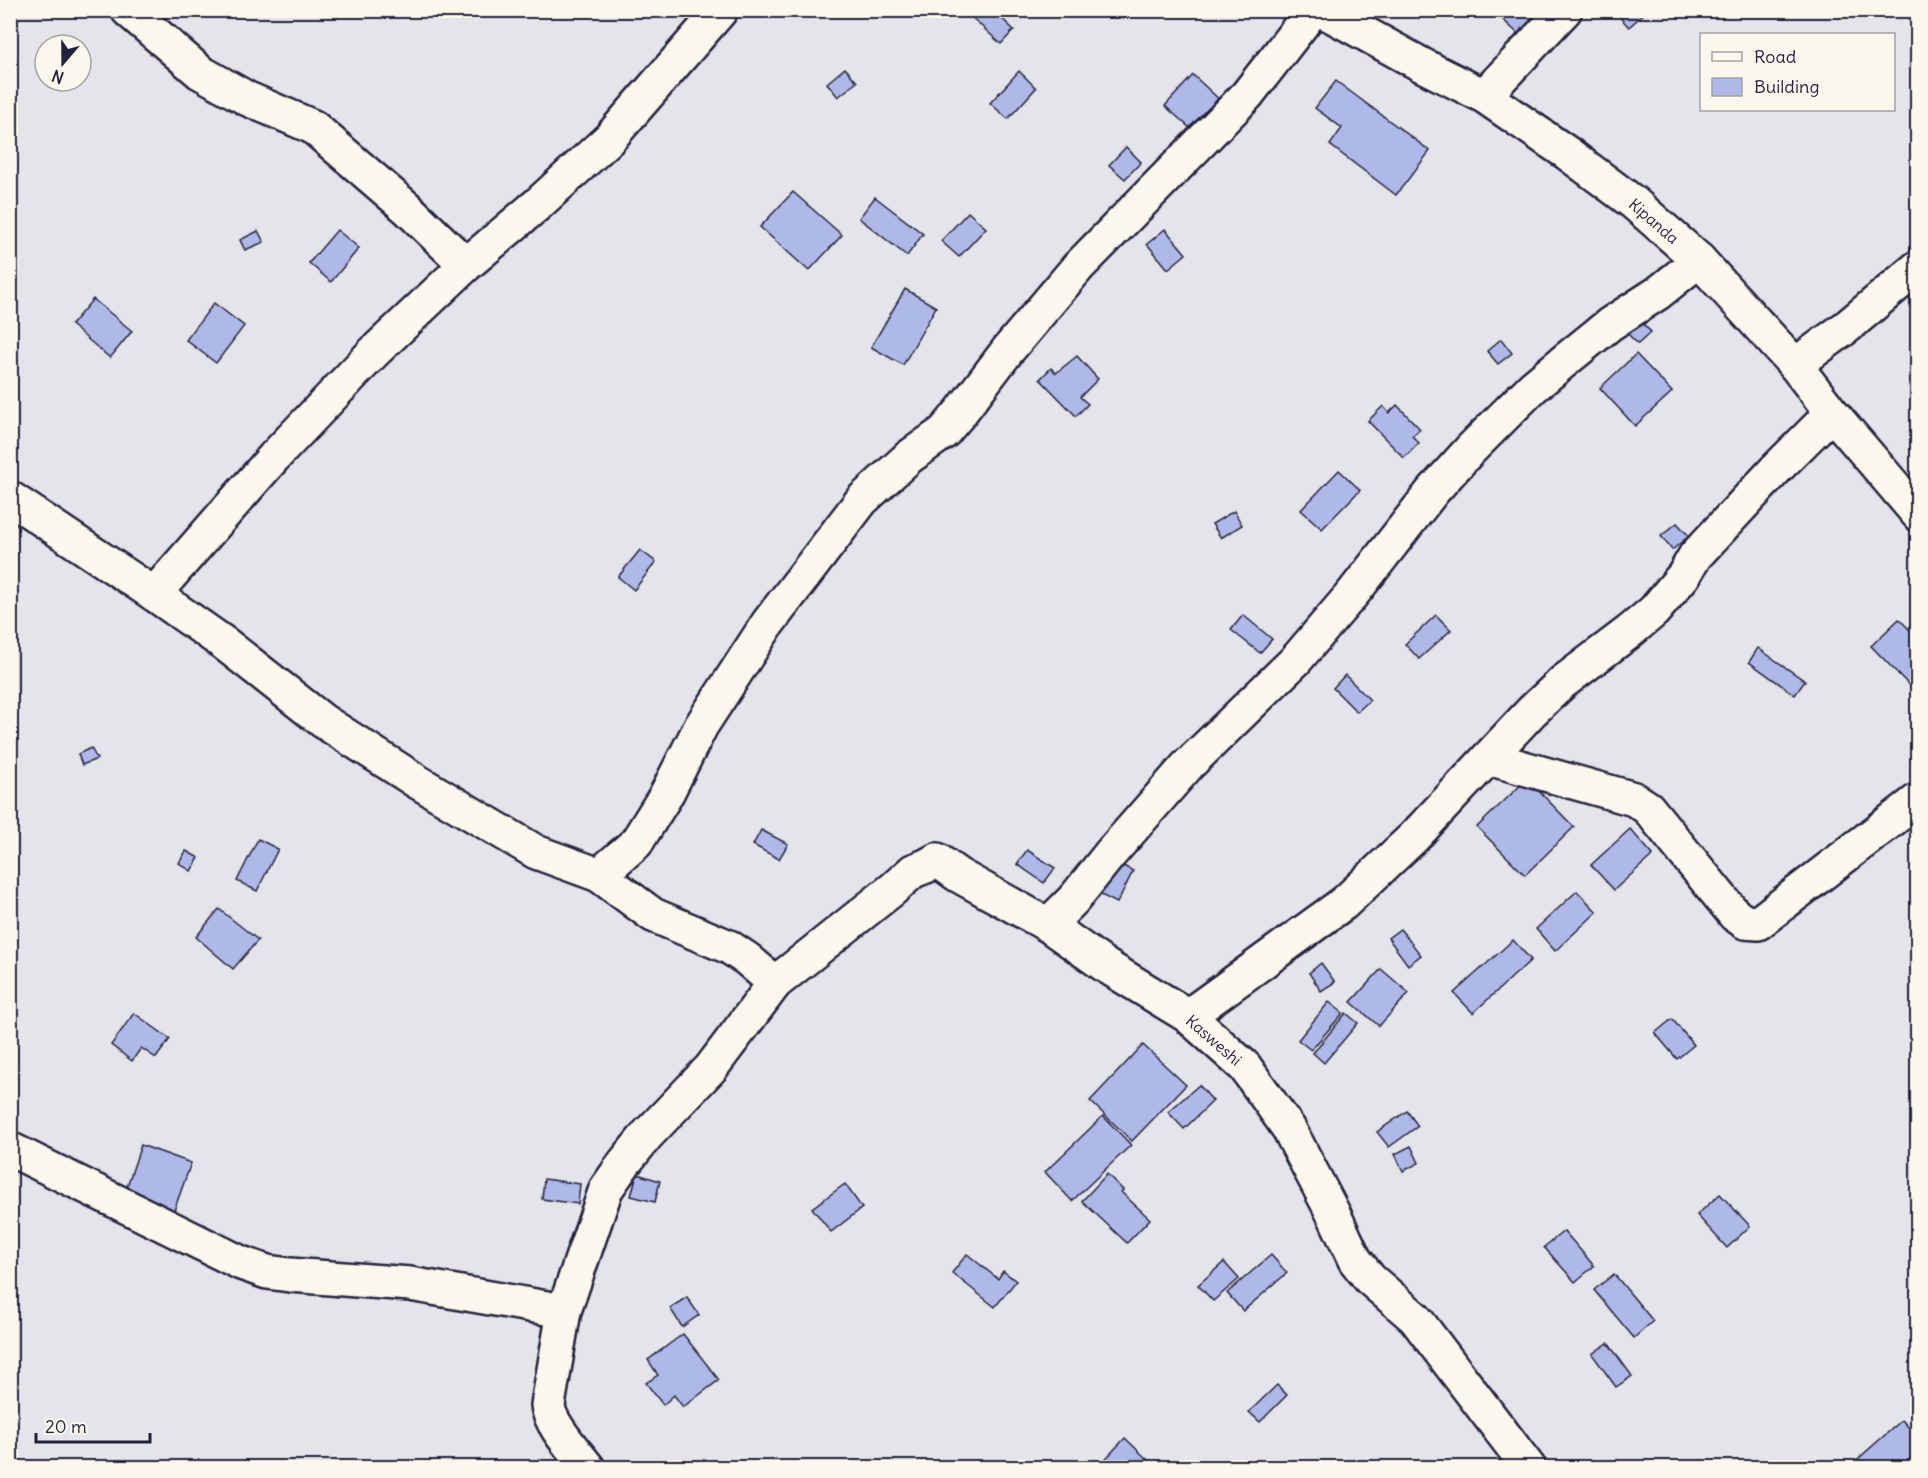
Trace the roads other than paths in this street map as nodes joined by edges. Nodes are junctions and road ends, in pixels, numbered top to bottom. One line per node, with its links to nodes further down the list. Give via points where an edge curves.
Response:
1 (128, 10): 8 (street, via 200,72 248,99 314,127)
2 (721, 10): 8 (street, via 609,139)
3 (1313, 10): 17 (street, via 1247,95 1078,267 949,426 862,500 768,623 701,726 636,843)
4 (1322, 10): 6 (street, Kipanda)
5 (1565, 10): 6 (street)
6 (1484, 96): 7 (street, Kipanda, via 1634,203)
7 (1700, 260): 10 (street, Kipanda); 18 (street, via 1568,358 1470,450 1295,661 1188,765)
8 (466, 265): 14 (street, via 374,352 289,441)
9 (1917, 267): 10 (street)
10 (1795, 365): 11 (street, Kipanda)
11 (1832, 413): 13 (street, Kipanda); 15 (street, via 1695,556 1654,611 1563,682)
12 (10, 498): 14 (street)
13 (1917, 514)
14 (154, 594): 17 (street, via 323,721 417,782 536,852)
15 (1488, 758): 16 (street, via 1634,799 1648,808 1745,922 1758,923); 20 (street, via 1414,837 1344,903)
16 (1917, 800)
17 (598, 874): 19 (street, via 653,915 729,947)
18 (1048, 925): 19 (street, Kasweshi, via 937,860 914,871); 20 (street, Kasweshi)
19 (775, 983): 22 (street, via 711,1068 647,1136 606,1189)
20 (1188, 1016): 24 (street, Kasweshi, via 1245,1067 1268,1096 1289,1129 1355,1260 1370,1279 1415,1318)
21 (10, 1149): 22 (street, via 241,1263 267,1272 410,1284)
22 (564, 1311): 23 (street, via 549,1413)
23 (588, 1467)
24 (1529, 1467)

